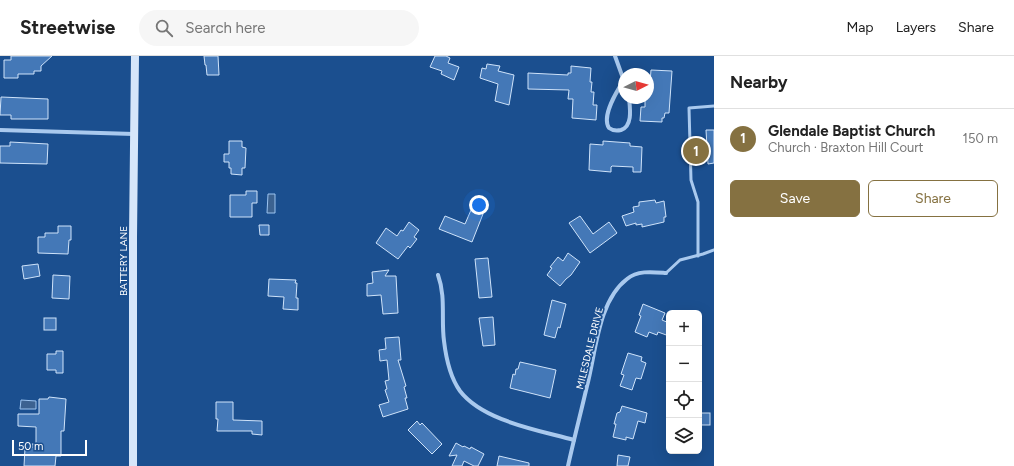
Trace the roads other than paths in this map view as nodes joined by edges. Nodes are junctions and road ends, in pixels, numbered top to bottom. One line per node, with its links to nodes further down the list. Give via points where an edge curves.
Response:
1 (135, 56): 8 (main road, BATTERY LANE)
2 (615, 56): 3 (street)
3 (620, 68)
4 (618, 90): 5 (street, via 608,111 609,128 617,131 628,125)
5 (629, 104)
6 (714, 106): 10 (lane, via 689,108 691,180 698,202)
7 (0, 130): 8 (street)
8 (134, 134): 14 (main road, BATTERY LANE)
9 (714, 250): 10 (lane)
10 (698, 256): 11 (lane, via 680,260)
11 (666, 273): 13 (street, MILESDALE DRIVE, via 631,276 611,298 597,340)
12 (438, 275): 13 (street, via 442,288 445,350 452,377 461,392 491,415)
13 (574, 440): 15 (street, MILESDALE DRIVE)
14 (133, 466)
15 (568, 466)

